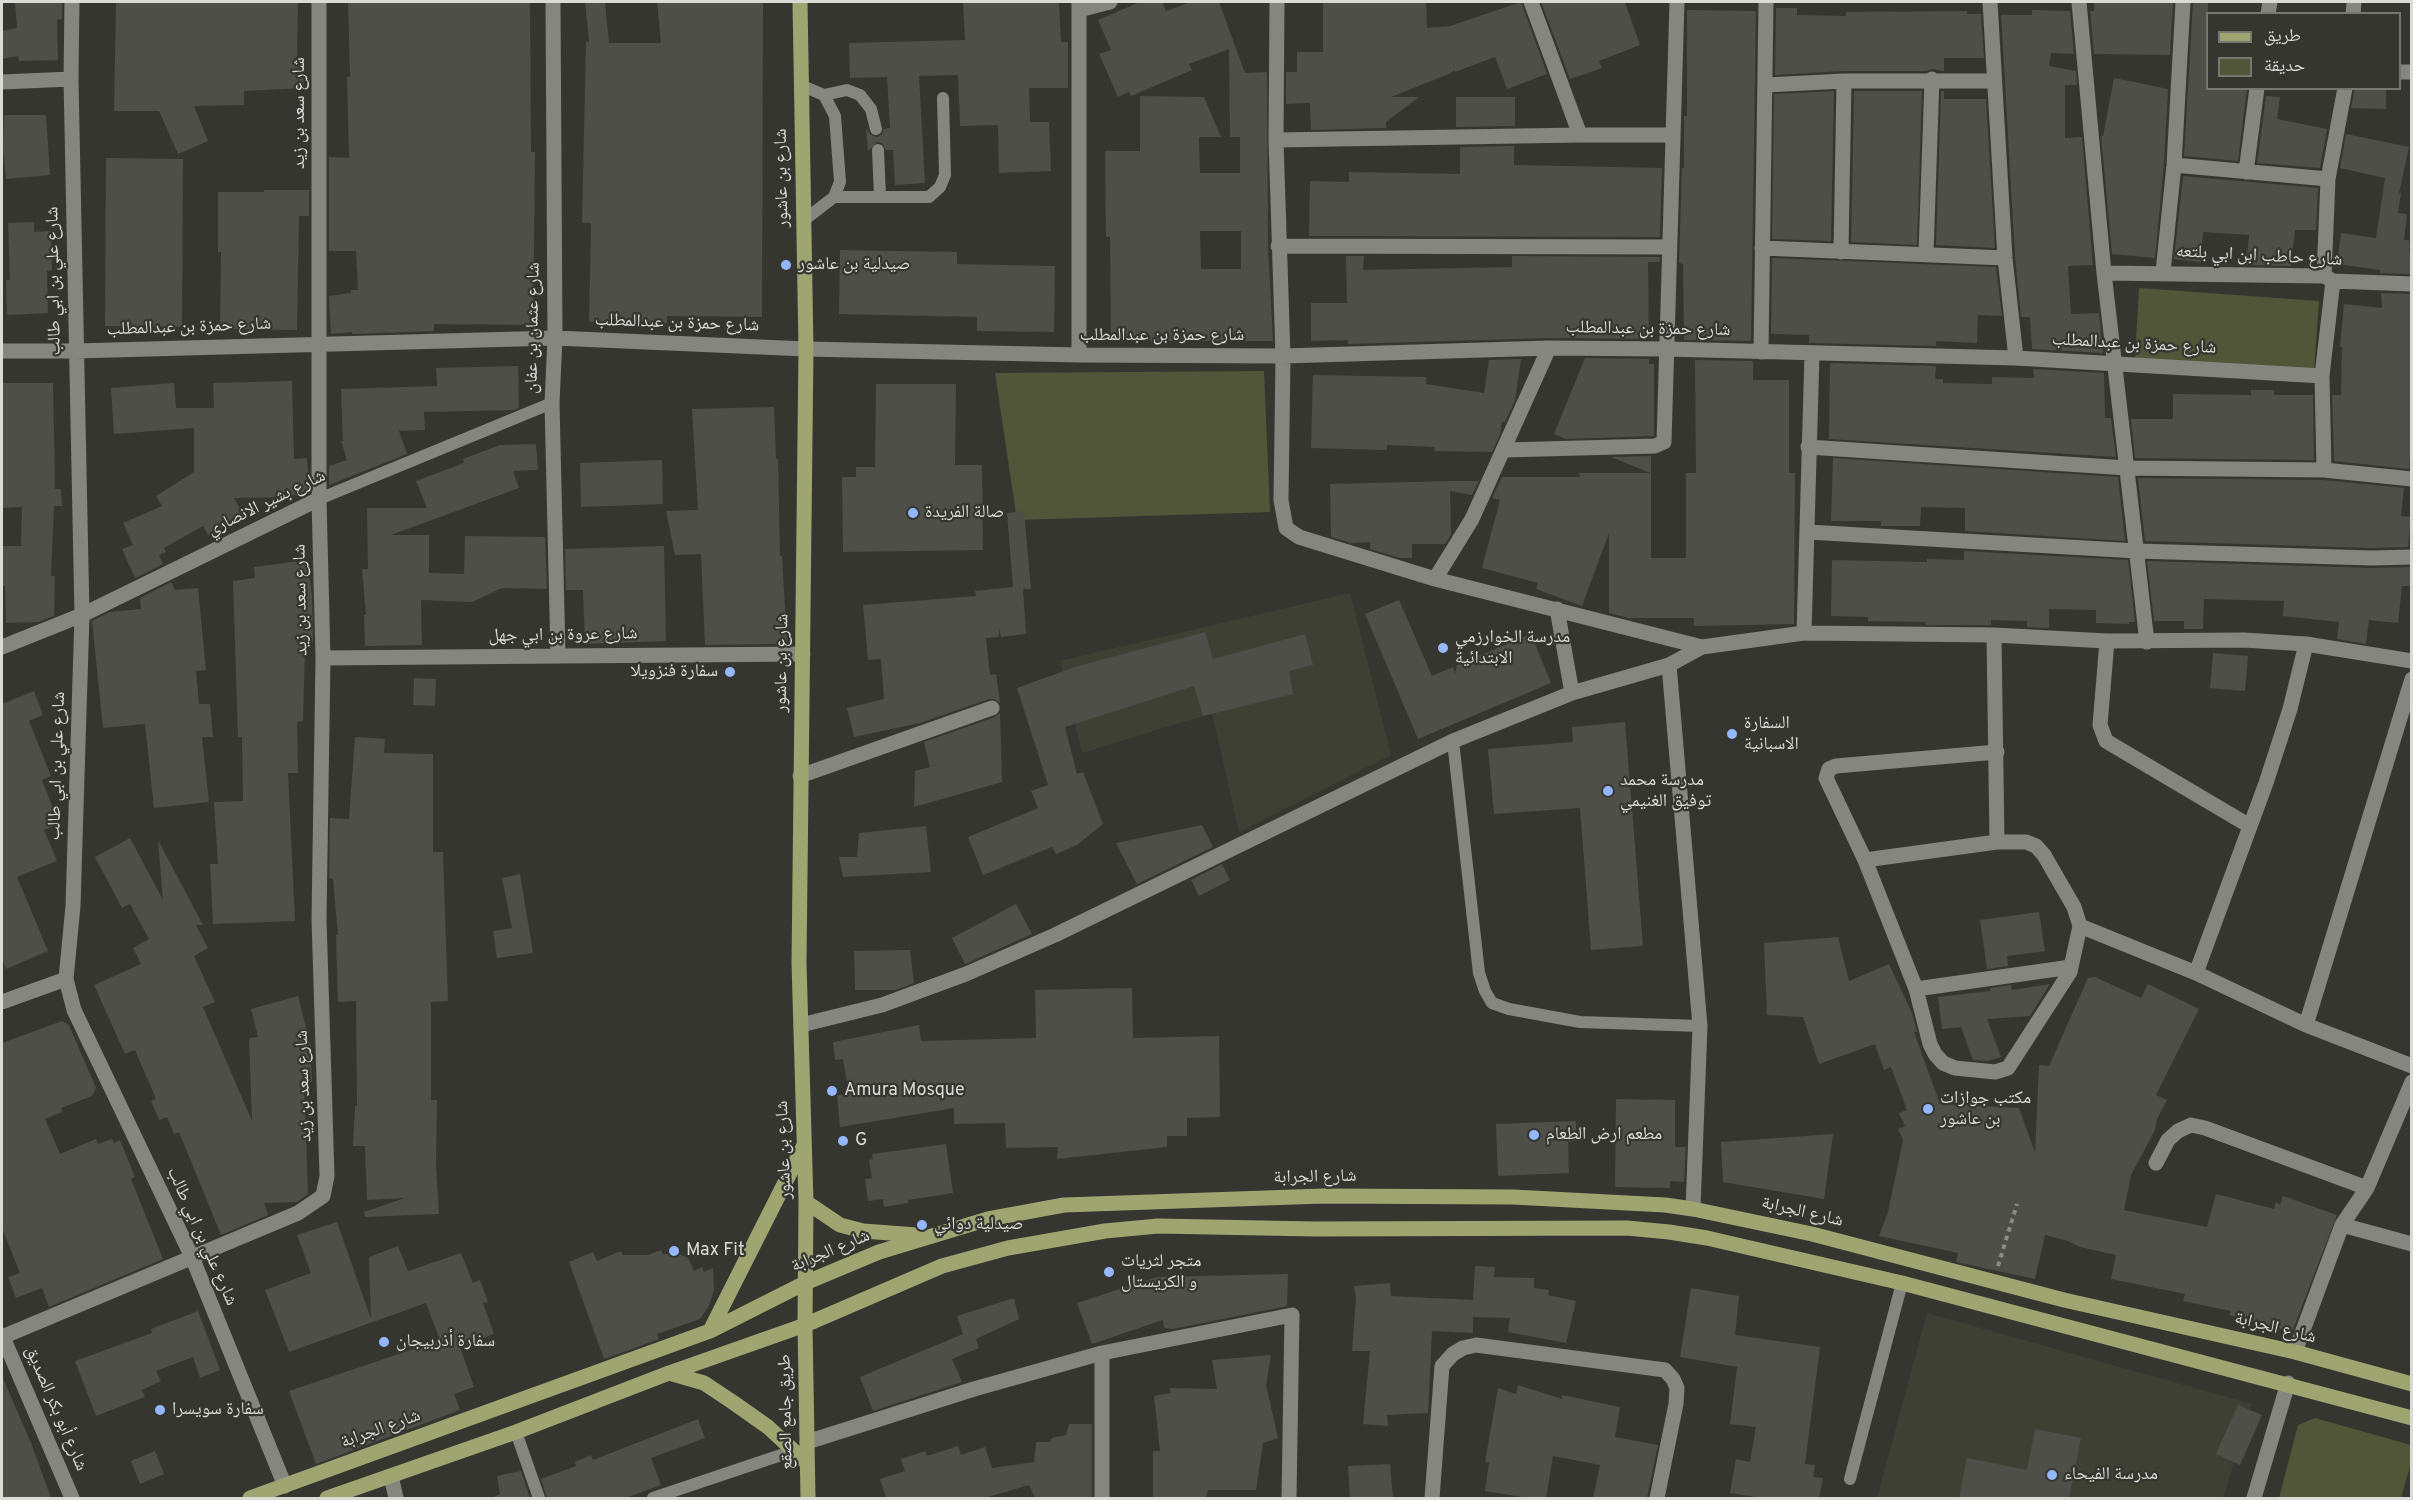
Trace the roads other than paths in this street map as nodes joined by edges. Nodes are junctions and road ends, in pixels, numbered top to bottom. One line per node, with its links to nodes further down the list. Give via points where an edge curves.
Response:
1 (72, 2): 14 (street, شارع علي بن ابي طالب)
2 (319, 2): 47 (street, شارع سعد بن زيد)
3 (553, 2): 46 (street, شارع عثمان بن عفان)
4 (800, 2): 19 (main road, شارع بن عاشور)
5 (1110, 2): 13 (street)
6 (1277, 2): 28 (street)
7 (1531, 2): 26 (street)
8 (1677, 2): 27 (street)
9 (1766, 2): 20 (street)
10 (1990, 2): 17 (street)
11 (2079, 2): 43 (street)
12 (2183, 2): 30 (street)
13 (1079, 6): 55 (street)
14 (71, 79): 18 (street); 52 (street, شارع علي بن ابي طالب)
15 (1932, 80): 16 (street); 17 (street); 40 (street)
16 (1844, 81): 20 (street); 39 (street)
17 (1994, 81): 41 (street)
18 (2, 82)
19 (800, 85): 23 (lane); 35 (main road, شارع بن عاشور)
20 (1766, 85): 38 (street)
21 (2257, 90): 31 (street)
22 (2345, 90): 32 (street)
23 (824, 95): 25 (lane, via 847,90 860,95 871,109); 33 (lane, via 835,116 840,182)
24 (943, 98): 34 (lane, via 945,175 940,187 928,198)
25 (876, 129)
26 (1580, 135): 27 (street); 28 (street)
27 (1673, 135): 37 (street)
28 (1276, 140): 36 (street)
29 (878, 150): 34 (lane)
30 (2174, 165): 31 (street); 42 (street)
31 (2246, 172): 32 (street)
32 (2328, 179): 44 (street)
33 (834, 197): 34 (lane); 35 (lane)
34 (880, 198)
35 (804, 221): 49 (main road, شارع بن عاشور)
36 (1278, 246): 37 (street); 56 (street)
37 (1669, 246): 50 (street)
38 (1762, 248): 39 (street); 53 (street)
39 (1841, 252): 40 (street)
40 (1926, 253): 41 (street)
41 (2005, 258): 57 (street)
42 (2163, 272): 43 (street, شارع حاطب ابن ابي بلتعه); 44 (street, شارع حاطب ابن ابي بلتعه)
43 (2104, 273): 58 (street)
44 (2329, 278): 45 (street, شارع حاطب ابن ابي بلتعه); 59 (street)
45 (2412, 284)
46 (555, 338): 47 (street, شارع حمزة بن عبدالمطلب); 49 (street, شارع حمزة بن عبدالمطلب); 60 (street, شارع عثمان بن عفان)
47 (320, 344): 52 (street, شارع حمزة بن عبدالمطلب); 66 (street, شارع سعد بن زيد)
48 (1549, 348): 50 (street, شارع حمزة بن عبدالمطلب); 56 (street, شارع حمزة بن عبدالمطلب); 62 (street)
49 (806, 349): 55 (street, شارع حمزة بن عبدالمطلب); 80 (main road, شارع بن عاشور)
50 (1666, 349): 53 (street, شارع حمزة بن عبدالمطلب); 62 (street, via 1665,437 1661,445)
51 (2, 351): 52 (street, شارع حمزة بن عبدالمطلب)
52 (75, 351): 72 (street, شارع علي بن ابي طالب)
53 (1761, 352): 54 (street, شارع حمزة بن عبدالمطلب)
54 (1812, 354): 57 (street, شارع حمزة بن عبدالمطلب); 61 (street)
55 (1079, 355): 56 (street, شارع حمزة بن عبدالمطلب)
56 (1283, 356): 70 (street, via 1281,500 1286,528 1299,537)
57 (2016, 358): 58 (street, شارع حمزة بن عبدالمطلب)
58 (2115, 362): 59 (street, شارع حمزة بن عبدالمطلب); 63 (street)
59 (2322, 375): 64 (street)
60 (552, 403): 66 (lane, شارع بشير الانصاري); 81 (street, شارع عثمان بن عفان)
61 (1808, 447): 63 (street); 67 (street)
62 (1505, 450): 70 (street, via 1472,519)
63 (2127, 468): 64 (street); 68 (street)
64 (2324, 470): 65 (street)
65 (2412, 479)
66 (319, 499): 72 (street, شارع بشير الانصاري); 82 (street, شارع سعد بن زيد)
67 (1808, 532): 68 (street); 73 (street)
68 (2137, 551): 69 (street); 76 (street)
69 (2412, 557)
70 (1435, 579): 71 (street)
71 (1557, 609): 79 (street); 86 (street)
72 (82, 615): 78 (street, شارع بشير الانصاري); 97 (street, شارع علي بن ابي طالب, via 73,906)
73 (1804, 633): 74 (street); 79 (street)
74 (1994, 635): 75 (street); 89 (street)
75 (2108, 641): 76 (street); 91 (street, via 2100,725 2106,741)
76 (2147, 642): 77 (street, via 2244,640)
77 (2306, 644): 83 (street); 91 (street, via 2290,709)
78 (2, 647)
79 (1702, 647): 84 (street)
80 (803, 654): 81 (street, شارع عروة بن ابي جهل); 90 (main road, شارع بن عاشور)
81 (558, 655): 82 (street, شارع عروة بن ابي جهل)
82 (323, 658): 114 (street, شارع سعد بن زيد, via 319,919 327,1176 323,1196 298,1213)
83 (2412, 661)
84 (1669, 665): 86 (street); 102 (street)
85 (2412, 679): 101 (street)
86 (1572, 693): 88 (street)
87 (992, 708): 90 (street)
88 (1453, 741): 100 (street, via 966,974 882,1005); 102 (lane, via 1479,973 1492,1002 1509,1010 1580,1022)
89 (1997, 752): 92 (street); 93 (street, via 1829,769 1828,785)
90 (800, 776): 100 (main road, شارع بن عاشور)
91 (2248, 825): 96 (street)
92 (1997, 842): 93 (street); 94 (street, via 2036,846 2074,907)
93 (1865, 860): 98 (street)
94 (2080, 926): 95 (street); 96 (street)
95 (2071, 967): 98 (street); 98 (street, via 2016,1058 2008,1068 1995,1072 1943,1063 1930,1044)
96 (2196, 973): 101 (street)
97 (66, 979): 99 (street); 114 (street, شارع علي بن ابي طالب, via 74,1010)
98 (1916, 989)
99 (2, 1002)
100 (801, 1025): 106 (main road, شارع بن عاشور)
101 (2306, 1025): 103 (street)
102 (1700, 1026): 110 (street)
103 (2412, 1066)
104 (2412, 1082): 105 (street)
105 (2404, 1122): 108 (street)
106 (804, 1144): 109 (main road, شارع بن عاشور); 120 (main road)
107 (2156, 1163): 108 (street, via 2168,1140 2191,1125)
108 (2367, 1188): 111 (street)
109 (806, 1202): 112 (main road, via 831,1221 862,1231); 116 (main road, شارع بن عاشور)
110 (1693, 1209): 112 (main road, شارع الجرابة, via 1513,1197 1162,1200 1064,1205); 117 (main road, شارع الجرابة, via 1812,1234)
111 (2342, 1226): 113 (street); 122 (street)
112 (932, 1235): 116 (main road, شارع الجرابة, via 879,1252)
113 (2412, 1244)
114 (192, 1257): 121 (street); 132 (street, شارع علي بن ابي طالب)
115 (1902, 1282): 118 (main road); 119 (main road, via 1707,1238 1637,1229 1158,1226 1008,1248 942,1266); 131 (lane)
116 (805, 1284): 119 (main road, شارع بن عاشور); 120 (main road, شارع الجرابة)
117 (2064, 1300): 118 (main road); 122 (main road, شارع الجرابة)
118 (2059, 1324): 125 (main road)
119 (805, 1325): 124 (main road); 129 (main road, طريق جامع الصقع)
120 (710, 1331): 132 (main road, شارع الجرابة)
121 (2, 1336): 133 (street, شارع أبو بكر الصديق)
122 (2295, 1352): 126 (main road, شارع الجرابة)
123 (1102, 1353): 129 (street, via 974,1389); 140 (street); 141 (street, via 1292,1315)
124 (669, 1373): 128 (main road); 129 (main road, via 704,1383)
125 (2288, 1383): 127 (main road); 144 (street)
126 (2412, 1384)
127 (2412, 1418)
128 (516, 1432): 130 (main road); 137 (lane)
129 (800, 1447): 138 (lane); 139 (main road, طريق جامع الصقع, via 807,1463)
130 (392, 1476): 135 (main road); 136 (street)
131 (1851, 1479)
132 (285, 1486): 134 (main road, شارع الجرابة)
133 (72, 1498)
134 (250, 1498)
135 (327, 1498)
136 (396, 1498)
137 (538, 1498)
138 (654, 1498)
139 (808, 1498)
140 (1102, 1498)
141 (1289, 1498)
142 (1432, 1498): 143 (street, via 1442,1366 1463,1348 1476,1346 1665,1370 1677,1389 1677,1404)
143 (1657, 1498)
144 (2254, 1498)

